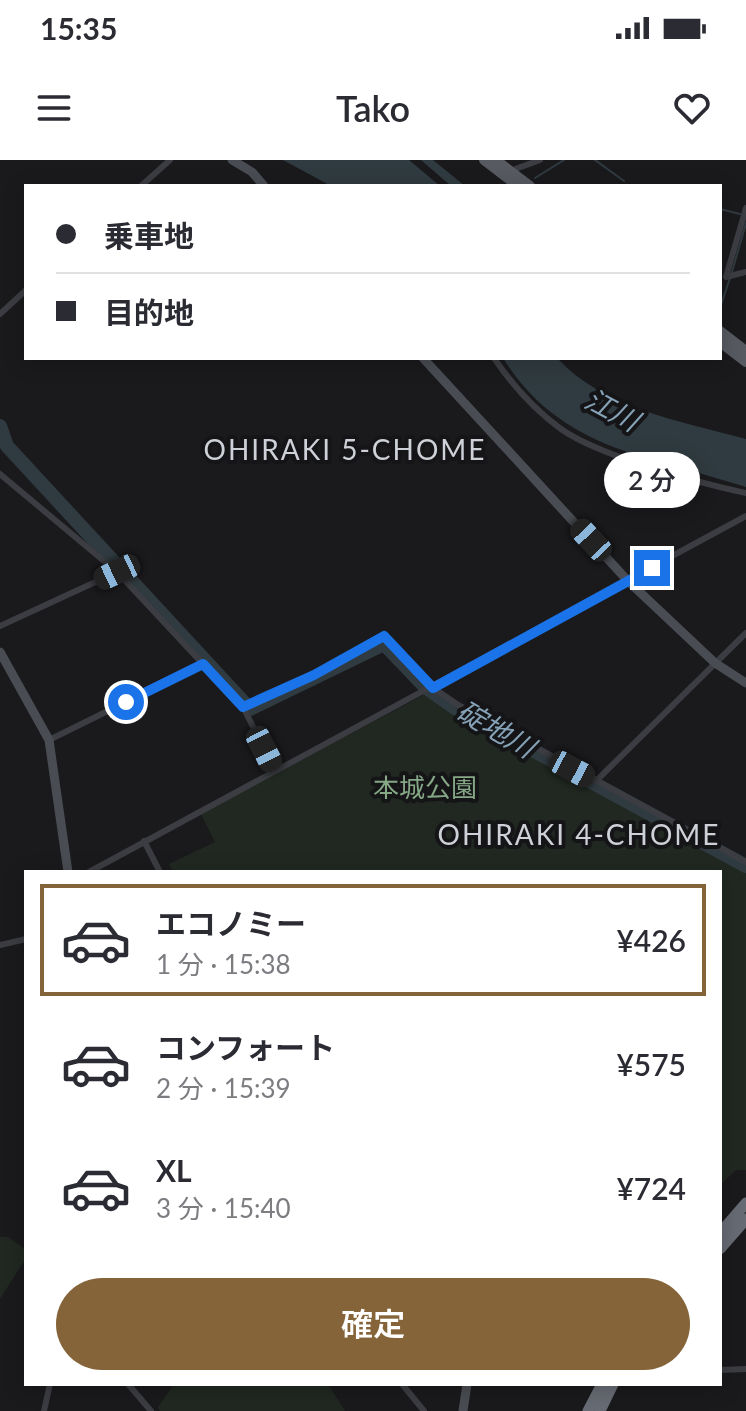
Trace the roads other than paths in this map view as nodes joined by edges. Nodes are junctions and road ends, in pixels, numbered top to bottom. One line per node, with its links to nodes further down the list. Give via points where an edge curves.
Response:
1 (170, 160): 7 (street)
2 (232, 160): 8 (street)
3 (484, 160): 9 (main road)
4 (496, 160): 6 (main road)
5 (540, 160): 6 (street)
6 (510, 171): 10 (main road)
7 (143, 184)
8 (262, 184)
9 (515, 184)
10 (527, 184)
11 (746, 208): 12 (street, via 726,277)
12 (746, 272)
13 (24, 292): 14 (street)
14 (0, 314)
15 (722, 333): 17 (main road)
16 (722, 344): 20 (main road)
17 (746, 351)
18 (425, 360): 27 (street)
19 (496, 360): 24 (street, via 530,404 575,437 640,463)
20 (746, 362)
21 (0, 474): 22 (street)
22 (10, 486): 23 (street); 26 (street)
23 (0, 491)
24 (746, 493)
25 (746, 516): 27 (street)
26 (117, 572): 28 (street); 32 (street)
27 (628, 581): 31 (street); 34 (street)
28 (0, 626)
29 (746, 633): 31 (street)
30 (0, 652): 36 (street)
31 (715, 663): 33 (street); 38 (street)
32 (203, 664): 35 (street); 36 (street)
33 (746, 683)
34 (433, 688): 35 (street, via 384,636); 37 (street); 38 (street)
35 (243, 707): 37 (street)
36 (49, 740): 41 (street)
37 (275, 770): 39 (street)
38 (596, 781): 40 (street)
39 (144, 841): 42 (street); 43 (street)
40 (746, 862)
41 (68, 870)
42 (93, 870)
43 (159, 870)
44 (24, 939): 45 (street)
45 (0, 945)
46 (746, 1203): 48 (highway)
47 (746, 1219): 49 (highway)
48 (722, 1231)
49 (741, 1231): 50 (highway)
50 (722, 1247)
51 (746, 1369): 52 (street)
52 (722, 1370)
53 (50, 1386): 59 (street)
54 (130, 1386): 60 (street)
55 (404, 1386): 61 (street)
56 (467, 1386): 62 (street)
57 (601, 1386): 63 (highway)
58 (612, 1386): 64 (highway)
59 (44, 1411)
60 (151, 1411)
61 (424, 1411)
62 (463, 1411)
63 (588, 1411)
64 (600, 1411)

